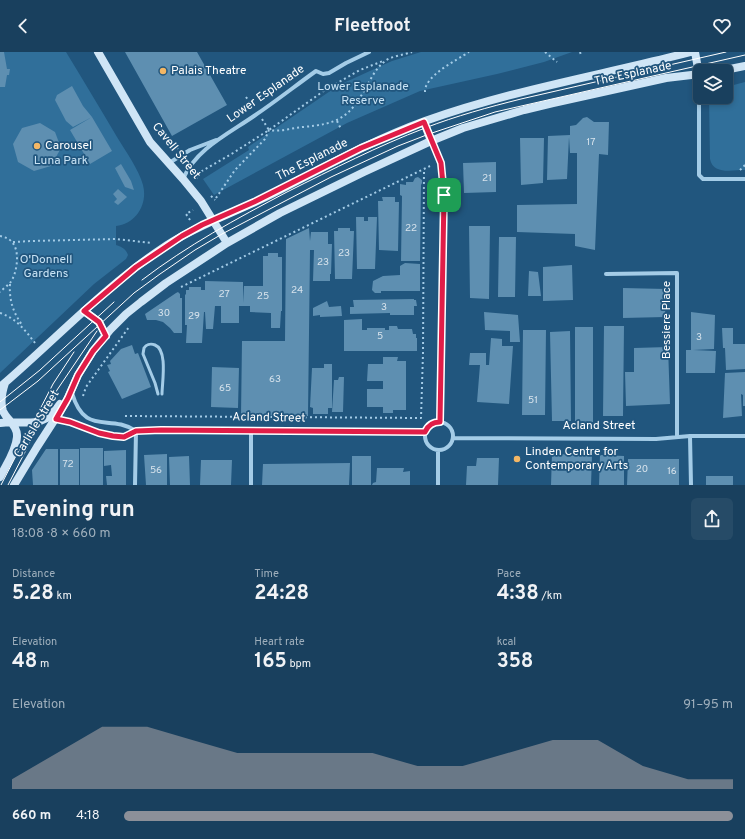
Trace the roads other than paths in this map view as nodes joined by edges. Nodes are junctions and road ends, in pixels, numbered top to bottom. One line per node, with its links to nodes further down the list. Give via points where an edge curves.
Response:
1 (98, 52): 13 (street, Cavell Street, via 150,142)
2 (369, 52): 11 (street, Lower Esplanade, via 328,73 316,71)
3 (691, 52): 10 (street, The Esplanade, via 491,100)
4 (695, 52): 5 (street)
5 (698, 64)
6 (745, 66): 7 (street)
7 (733, 68)
8 (693, 75): 12 (street, The Esplanade, via 666,78 524,110 463,128)
9 (700, 104): 15 (street, via 699,175 703,180)
10 (424, 122): 12 (street); 16 (street, The Esplanade, via 361,148)
11 (218, 139): 13 (street, Lower Esplanade, via 190,150); 14 (street, Lower Esplanade, via 195,161)
12 (431, 141): 17 (street, The Esplanade, via 280,213); 28 (street, via 441,163 444,195)
13 (169, 163): 14 (street, Cavell Street)
14 (183, 179): 16 (street, Cavell Street)
15 (745, 179)
16 (214, 220): 17 (street, Cavell Street); 19 (street, The Esplanade, via 151,256)
17 (226, 243): 20 (street, The Esplanade, via 141,302)
18 (606, 274): 35 (street, Bessiere Place, via 677,273)
19 (84, 311): 20 (street, via 99,322); 22 (street)
20 (106, 336): 21 (street, Carlisle Street)
21 (78, 375): 23 (street, Carlisle Street); 27 (street, via 48,417 30,424)
22 (2, 385): 27 (street, Carlisle Street, via 1,404 3,412)
23 (71, 391): 26 (street, Carlisle Street); 31 (street, Acland Street, via 79,409 87,418 96,422 125,425)
24 (158, 394): 25 (lane, via 143,354 144,348 150,344 158,347 163,358)
25 (162, 394)
26 (56, 419): 31 (street, Acland Street, via 113,436 124,437); 39 (street, Carlisle Street)
27 (11, 422): 29 (street); 38 (street, Carlisle Street, via 16,430 17,439)
28 (440, 422): 32 (street, via 433,423); 36 (street, via 451,429)
29 (0, 423)
30 (251, 429): 31 (street, Acland Street); 32 (street, Acland Street); 41 (street)
31 (136, 431): 40 (street)
32 (425, 432): 37 (street, via 428,444)
33 (690, 436): 34 (street, Acland Street); 35 (street, Acland Street); 43 (street)
34 (745, 436)
35 (677, 437): 36 (street, Acland Street)
36 (453, 438): 37 (street, via 450,445)
37 (438, 450): 42 (street)
38 (0, 477)
39 (14, 485)
40 (135, 485)
41 (251, 485)
42 (438, 485)
43 (691, 485)

